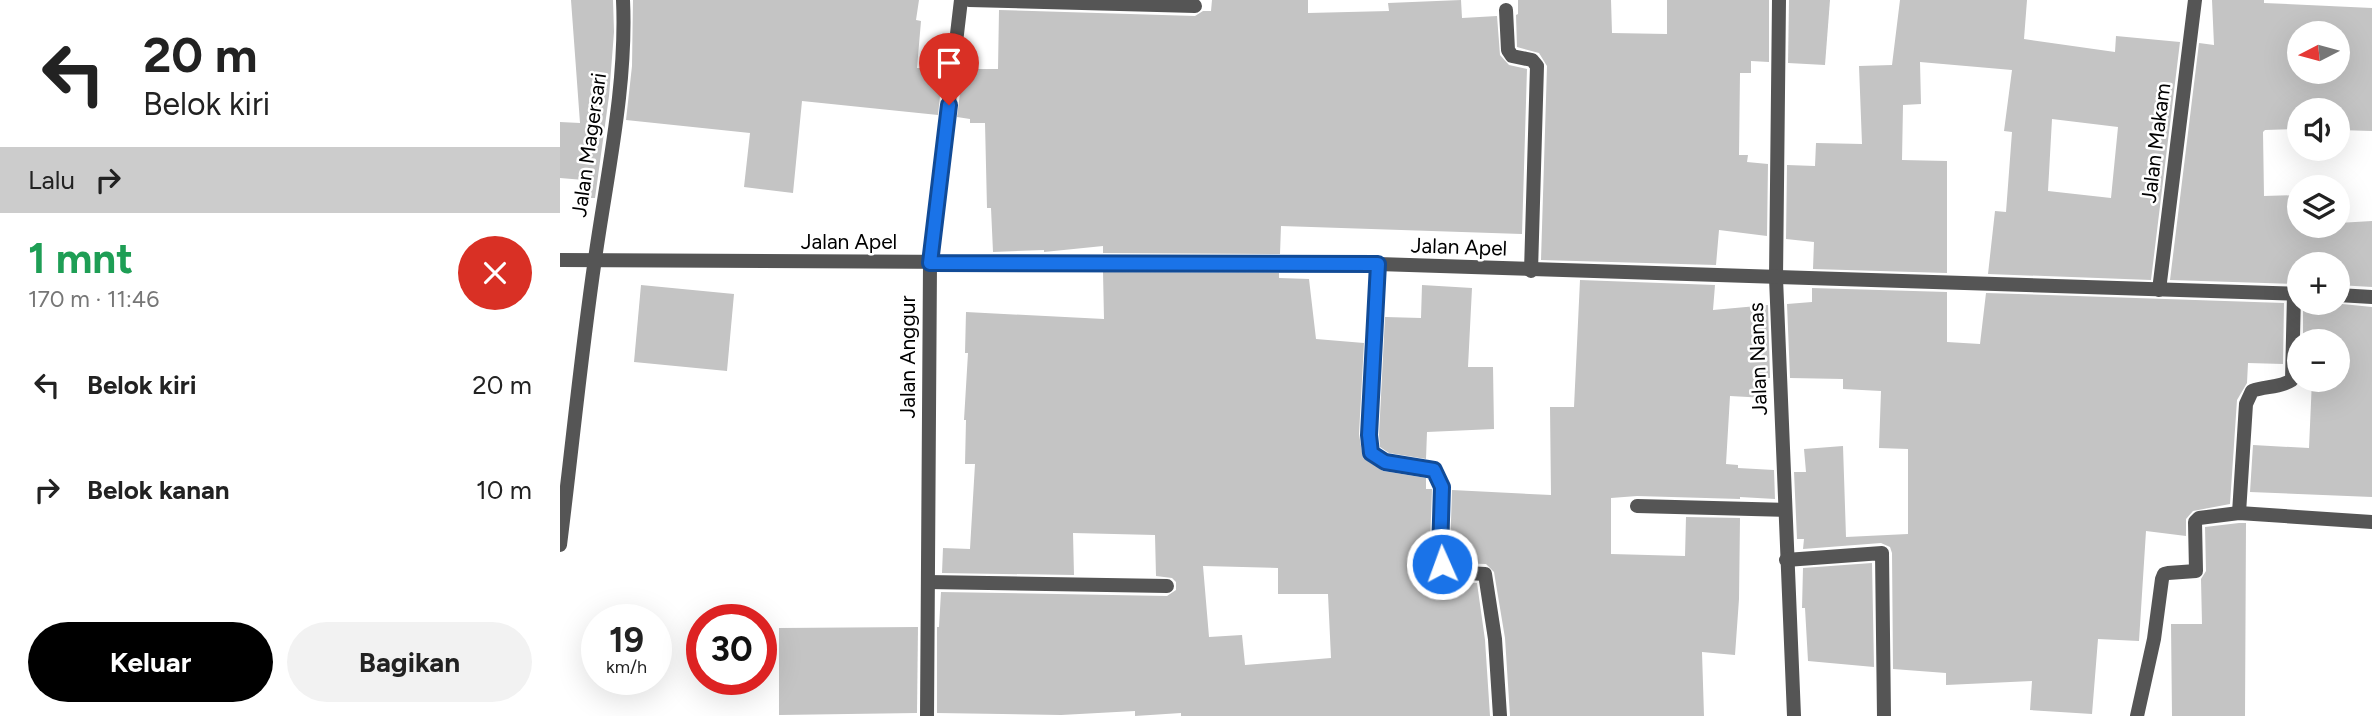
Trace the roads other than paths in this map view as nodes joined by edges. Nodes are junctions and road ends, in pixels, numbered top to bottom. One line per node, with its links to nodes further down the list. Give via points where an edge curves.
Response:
1 (623, 0): 9 (street, Jalan Magersari, via 618,99)
2 (961, 0): 10 (street, Jalan Anggur)
3 (970, 0): 6 (street)
4 (1779, 0): 13 (street, Jalan Nanas)
5 (2195, 0): 14 (street, Jalan Makam)
6 (1195, 6)
7 (1506, 10): 12 (street, via 1508,50 1537,66)
8 (560, 260): 9 (street, Jalan Apel)
9 (594, 261): 10 (street, Jalan Apel); 23 (street, Jalan Magersari)
10 (930, 263): 11 (street, Jalan Apel); 25 (street, Jalan Anggur)
11 (1378, 264): 12 (street, Jalan Apel); 28 (street, via 1371,453 1385,462 1434,470 1442,487 1442,564 1449,572 1485,575)
12 (1531, 271): 13 (street, Jalan Apel)
13 (1776, 278): 14 (street, Jalan Apel); 20 (street, Jalan Nanas)
14 (2159, 290): 15 (street, Jalan Apel)
15 (2287, 294)
16 (2350, 296): 17 (street)
17 (2372, 297)
18 (2296, 315): 21 (street, via 2292,380 2252,391 2246,404)
19 (1637, 506): 20 (street)
20 (1785, 510): 24 (street, Jalan Nanas)
21 (2239, 513): 22 (street); 31 (street, via 2199,518 2195,522 2196,571 2164,574)
22 (2372, 522)
23 (560, 545)
24 (1786, 560): 29 (street, Jalan Nanas); 30 (street, via 1882,553)
25 (928, 582): 26 (street); 27 (street, Jalan Anggur)
26 (1167, 586)
27 (927, 716)
28 (1500, 716)
29 (1794, 716)
30 (1884, 716)
31 (2137, 716)

